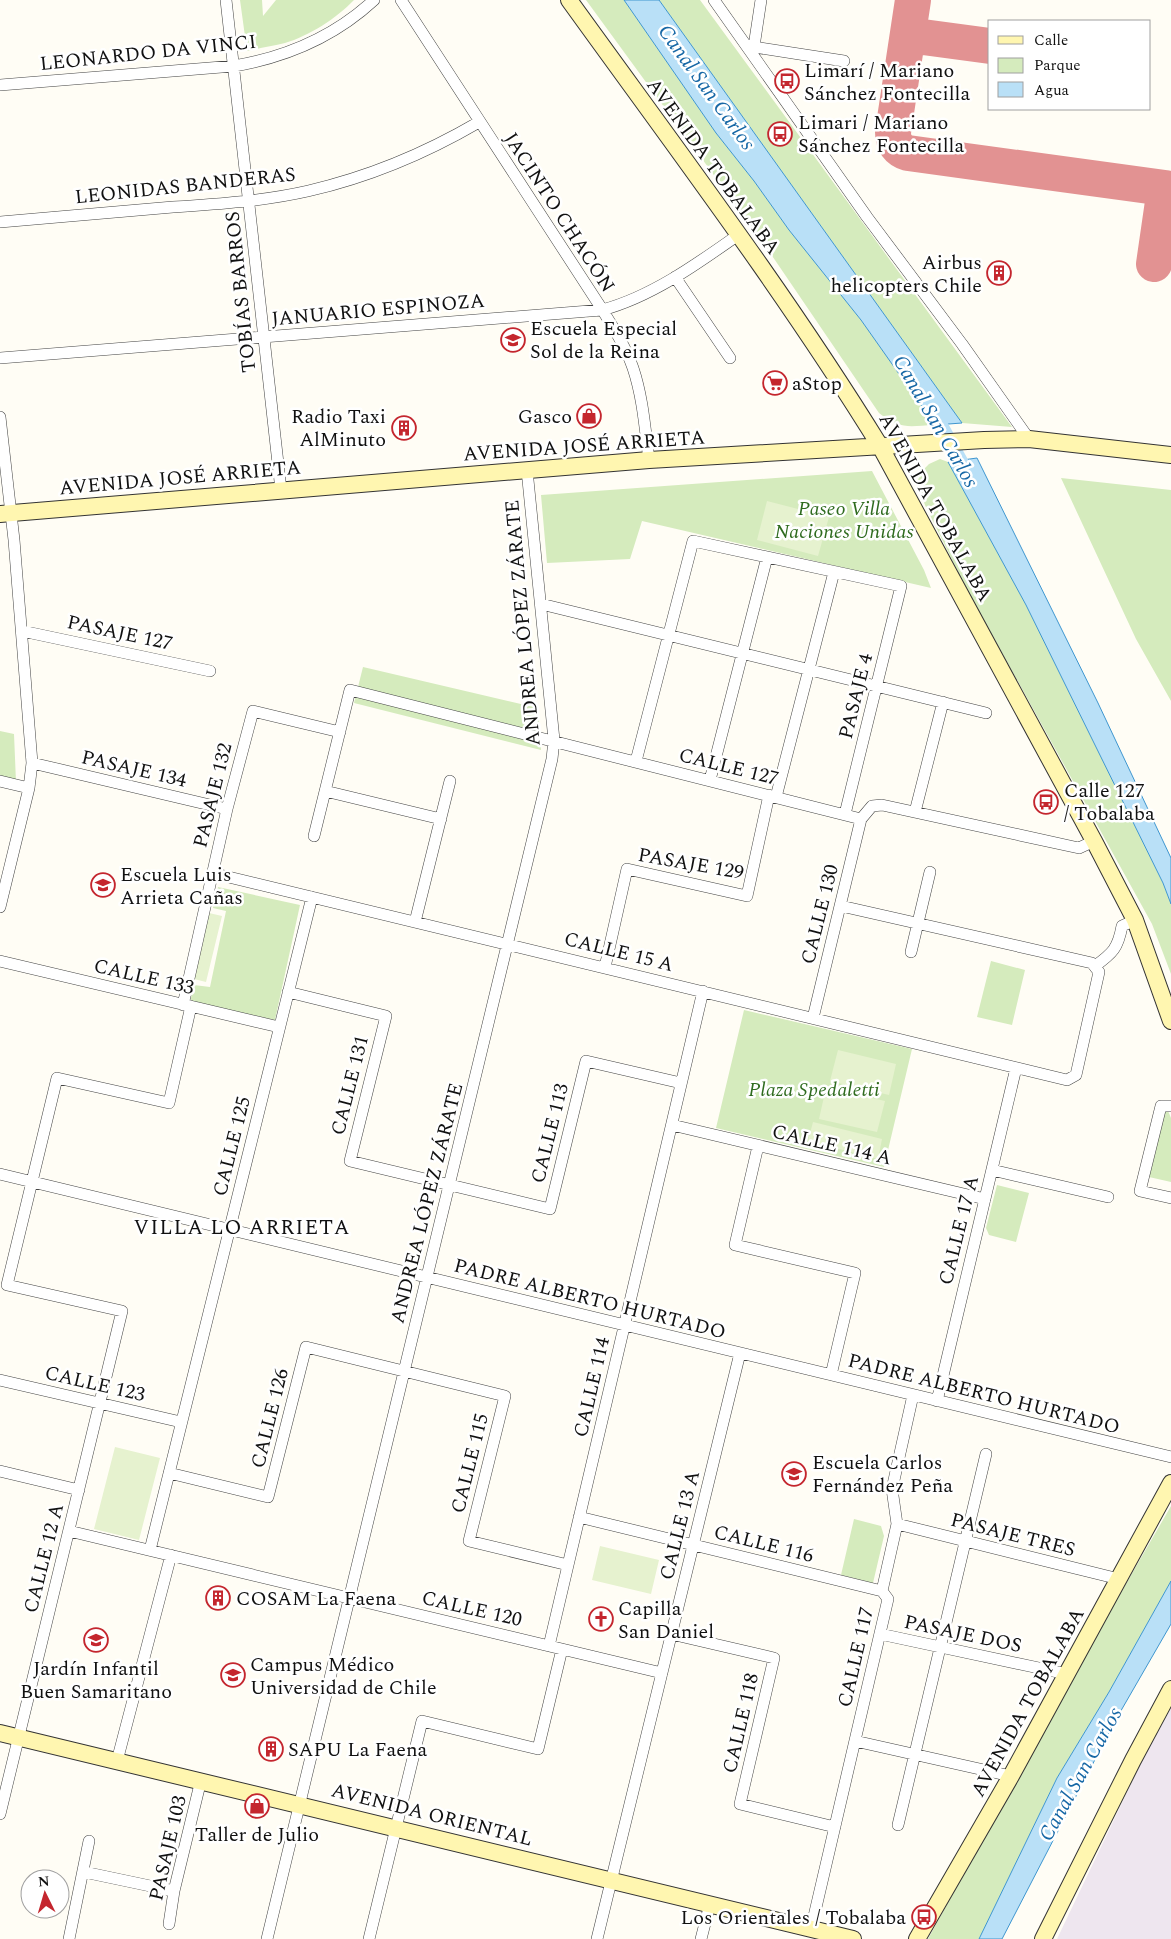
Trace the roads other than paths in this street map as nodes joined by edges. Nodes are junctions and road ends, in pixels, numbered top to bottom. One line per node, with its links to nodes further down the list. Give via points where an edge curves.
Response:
1 (226, 0): 9 (street, TOBÍAS BARROS)
2 (374, 0): 9 (street, LEONARDO DA VINCI, via 344,24 302,48 259,62)
3 (401, 0): 11 (street, JACINTO CHACÓN)
4 (569, 0): 14 (main road, AVENIDA TOBALABA)
5 (714, 0): 7 (street)
6 (761, 0): 7 (street)
7 (754, 51): 8 (street); 21 (street, via 867,217)
8 (844, 61)
9 (234, 66): 10 (street, LEONARDO DA VINCI); 12 (street, TOBÍAS BARROS)
10 (0, 85)
11 (480, 122): 12 (street, LEONIDAS BANDERAS, via 423,152 363,176 307,191); 16 (street, JACINTO CHACÓN)
12 (249, 201): 13 (street, LEONIDAS BANDERAS); 17 (street, TOBÍAS BARROS)
13 (0, 222)
14 (738, 235): 15 (street, JANUARIO ESPINOZA); 22 (main road, AVENIDA TOBALABA)
15 (675, 277): 16 (street, JANUARIO ESPINOZA, via 626,303); 19 (street)
16 (602, 310): 17 (street, JANUARIO ESPINOZA); 24 (street, JACINTO CHACÓN, via 626,353 637,383)
17 (264, 337): 18 (street, JANUARIO ESPINOZA); 26 (street, TOBÍAS BARROS)
18 (0, 358)
19 (730, 358)
20 (0, 418): 27 (street)
21 (1029, 439): 22 (main road, AVENIDA JOSÉ ARRIETA); 23 (main road, AVENIDA JOSÉ ARRIETA)
22 (880, 446): 24 (main road, AVENIDA JOSÉ ARRIETA); 55 (main road, AVENIDA TOBALABA)
23 (1171, 454)
24 (649, 460): 25 (main road, AVENIDA JOSÉ ARRIETA)
25 (528, 470): 26 (main road, AVENIDA JOSÉ ARRIETA); 30 (street, ANDREA LÓPEZ ZÁRATE)
26 (282, 490): 27 (main road, AVENIDA JOSÉ ARRIETA)
27 (6, 513): 31 (street)
28 (767, 557): 29 (street); 32 (street, via 693,541); 33 (street)
29 (834, 572): 35 (street, PASAJE 129); 36 (street, PASAJE 4, via 901,586)
30 (541, 604): 32 (street); 40 (street, ANDREA LÓPEZ ZÁRATE)
31 (22, 631): 34 (street, PASAJE 127); 42 (street)
32 (669, 636): 33 (street); 41 (street)
33 (742, 653): 35 (street); 43 (street)
34 (210, 670)
35 (809, 670): 36 (street); 48 (street, PASAJE 129)
36 (877, 686): 37 (street); 51 (street, PASAJE 4)
37 (944, 702): 38 (street); 50 (street)
38 (986, 713)
39 (340, 732): 40 (street, CALLE 127, via 350,690); 47 (street); 49 (street, PASAJE 132, via 253,711)
40 (554, 740): 41 (street, CALLE 127); 65 (street, ANDREA LÓPEZ ZÁRATE)
41 (636, 761): 43 (street, CALLE 127)
42 (32, 764): 46 (street); 49 (street, PASAJE 134)
43 (710, 780): 48 (street, CALLE 127)
44 (0, 781): 46 (street)
45 (450, 781): 52 (street)
46 (29, 788): 56 (street)
47 (325, 791): 52 (street); 54 (street)
48 (773, 796): 51 (street, CALLE 127); 69 (street, PASAJE 129, via 747,896 627,869)
49 (227, 809): 58 (street, PASAJE 132)
50 (915, 812): 53 (street, via 872,806); 55 (street, via 1079,848)
51 (845, 814): 53 (street, CALLE 127)
52 (441, 819): 63 (street)
53 (862, 819): 60 (street, CALLE 130)
54 (314, 836)
55 (1094, 841): 62 (main road, AVENIDA TOBALABA)
56 (5, 870): 61 (street)
57 (930, 872): 64 (street)
58 (212, 873): 59 (street, CALLE 15 A); 72 (street, PASAJE 132)
59 (312, 897): 63 (street, CALLE 15 A); 71 (street, CALLE 125)
60 (840, 906): 64 (street); 73 (street, CALLE 130)
61 (0, 907)
62 (1135, 920): 68 (street, via 1122,926 1119,942); 74 (main road, AVENIDA TOBALABA)
63 (415, 922): 65 (street, CALLE 15 A)
64 (918, 924): 66 (street); 68 (street, via 1068,957)
65 (508, 944): 69 (street, CALLE 15 A); 84 (street, ANDREA LÓPEZ ZÁRATE)
66 (911, 952)
67 (0, 961): 72 (street, CALLE 133)
68 (1095, 966): 76 (street, CALLE 15 A, via 1099,972 1076,1076 1067,1080)
69 (605, 968): 70 (street, CALLE 15 A)
70 (703, 991): 73 (street, CALLE 15 A); 77 (street, CALLE 114)
71 (288, 992): 75 (street, CALLE 125); 84 (street, CALLE 131, via 386,1016 350,1161)
72 (187, 1006): 75 (street, CALLE 133); 83 (street, PASAJE 132, via 168,1103 57,1078)
73 (813, 1018): 76 (street, CALLE 15 A)
74 (1171, 1021)
75 (279, 1028): 88 (street, CALLE 125)
76 (1016, 1068): 81 (street, CALLE 17 A)
77 (681, 1084): 79 (street, CALLE 114); 84 (street, CALLE 113, via 586,1060 550,1209)
78 (1171, 1106): 86 (street, via 1161,1106 1140,1191)
79 (672, 1125): 80 (street, CALLE 114 A); 90 (street, CALLE 114)
80 (758, 1146): 87 (street, CALLE 114 A); 93 (street, via 735,1245 856,1273)
81 (992, 1170): 85 (street); 87 (street, CALLE 17 A)
82 (0, 1174): 83 (street, PADRE ALBERTO HURTADO)
83 (31, 1182): 88 (street, PADRE ALBERTO HURTADO); 97 (street, CALLE 12 A, via 7,1285 122,1311)
84 (449, 1185): 89 (street, ANDREA LÓPEZ ZÁRATE)
85 (1108, 1197)
86 (1171, 1198)
87 (985, 1199): 96 (street, CALLE 17 A)
88 (229, 1230): 89 (street, PADRE ALBERTO HURTADO); 98 (street, CALLE 125)
89 (427, 1277): 90 (street, PADRE ALBERTO HURTADO); 92 (street, ANDREA LÓPEZ ZÁRATE)
90 (624, 1325): 91 (street, PADRE ALBERTO HURTADO); 105 (street, CALLE 114)
91 (740, 1353): 93 (street, PADRE ALBERTO HURTADO); 109 (street, CALLE 13 A)
92 (404, 1371): 102 (street, CALLE 126, via 306,1347 268,1497); 112 (street, CALLE 115, via 505,1396 469,1541); 115 (street, ANDREA LÓPEZ ZÁRATE)
93 (831, 1375): 95 (street, PADRE ALBERTO HURTADO)
94 (0, 1380): 97 (street, CALLE 123)
95 (913, 1395): 96 (street, PADRE ALBERTO HURTADO); 106 (street, CALLE 117, via 892,1489)
96 (936, 1401): 100 (street, PADRE ALBERTO HURTADO)
97 (100, 1403): 98 (street, CALLE 123); 104 (street, CALLE 12 A)
98 (182, 1422): 102 (street, CALLE 125)
99 (986, 1454): 108 (street)
100 (1171, 1458)
101 (0, 1471): 104 (street)
102 (169, 1473): 110 (street, CALLE 125)
103 (1171, 1483): 113 (main road, AVENIDA TOBALABA)
104 (79, 1490): 107 (street, CALLE 12 A)
105 (579, 1517): 109 (street, CALLE 116); 112 (street, CALLE 114)
106 (897, 1524): 108 (street, PASAJE TRES); 114 (street, CALLE 117)
107 (69, 1531): 110 (street, CALLE 120); 125 (street, CALLE 12 A)
108 (966, 1541): 113 (street, PASAJE TRES); 119 (street)
109 (693, 1546): 114 (street, CALLE 116); 116 (street, CALLE 13 A)
110 (150, 1550): 111 (street, CALLE 120)
111 (171, 1555): 115 (street, CALLE 120); 128 (street)
112 (568, 1565): 118 (street, CALLE 114)
113 (1119, 1579): 122 (main road, AVENIDA TOBALABA)
114 (882, 1591): 117 (street, CALLE 117, via 888,1599)
115 (350, 1598): 118 (street, CALLE 120); 131 (street, ANDREA LÓPEZ ZÁRATE)
116 (671, 1634): 121 (street, CALLE 13 A); 135 (street, CALLE 118, via 774,1658 740,1804)
117 (880, 1634): 119 (street, PASAJE DOS); 126 (street, CALLE 117)
118 (549, 1646): 120 (street, CALLE 120)
119 (940, 1647): 122 (street, PASAJE DOS); 127 (street)
120 (562, 1649): 121 (street, CALLE 120); 134 (street, via 538,1749 422,1721)
121 (662, 1673): 138 (street, CALLE 13 A)
122 (1067, 1674): 129 (main road, AVENIDA TOBALABA)
123 (1171, 1689): 150 (main road)
124 (0, 1733): 125 (main road, AVENIDA ORIENTAL)
125 (19, 1738): 128 (main road, AVENIDA ORIENTAL); 132 (street, CALLE 12 A)
126 (855, 1741): 127 (street); 135 (street, CALLE 117)
127 (915, 1754): 129 (street); 133 (street)
128 (117, 1760): 130 (main road, AVENIDA ORIENTAL)
129 (1011, 1776): 149 (main road, AVENIDA TOBALABA)
130 (201, 1780): 131 (main road, AVENIDA ORIENTAL); 139 (street, PASAJE 103)
131 (300, 1804): 134 (main road, AVENIDA ORIENTAL); 144 (street, ANDREA LÓPEZ ZÁRATE)
132 (0, 1814)
133 (898, 1825)
134 (396, 1827): 138 (main road, AVENIDA ORIENTAL); 145 (street)
135 (835, 1827): 142 (street, CALLE 117)
136 (89, 1841): 137 (street)
137 (84, 1872): 139 (street); 143 (street)
138 (611, 1880): 140 (main road, AVENIDA ORIENTAL); 146 (street, CALLE 13 A)
139 (174, 1891): 141 (street, PASAJE 103)
140 (710, 1904): 142 (main road, AVENIDA ORIENTAL); 147 (street)
141 (169, 1924)
142 (811, 1929): 148 (main road, AVENIDA ORIENTAL)
143 (69, 1939)
144 (267, 1939)
145 (369, 1939)
146 (597, 1939)
147 (701, 1939)
148 (852, 1939)
149 (917, 1939)
150 (1044, 1939)

